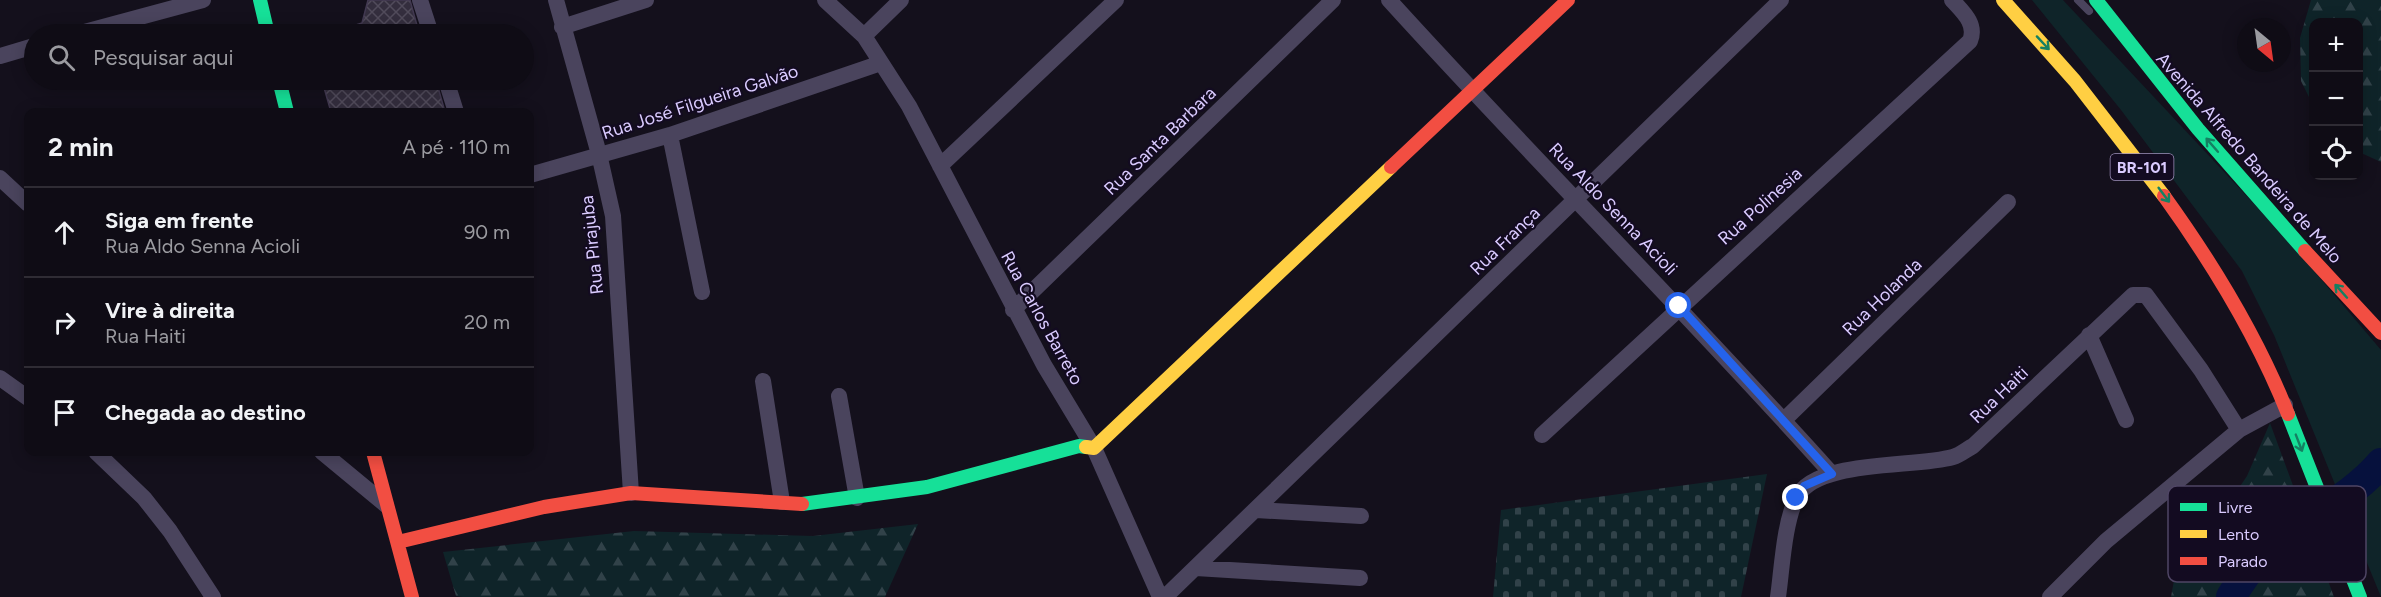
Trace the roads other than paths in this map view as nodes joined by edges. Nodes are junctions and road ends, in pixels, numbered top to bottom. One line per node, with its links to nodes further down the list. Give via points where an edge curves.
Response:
1 (203, 0): 18 (street)
2 (260, 0): 19 (main road)
3 (420, 0): 20 (street)
4 (556, 0): 22 (street, Rua Pirajuba)
5 (646, 0): 22 (street)
6 (825, 0): 23 (street, Rua Carlos Barreto)
7 (901, 0): 23 (street)
8 (1116, 0): 35 (street)
9 (1333, 0): 43 (street, Rua Santa Barbara)
10 (1389, 0): 30 (street, Rua Aldo Senna Acioli)
11 (1568, 0): 30 (main road)
12 (1781, 0): 39 (street, Rua França)
13 (1952, 0): 42 (street, Rua Polinesia, via 1971,25 1970,41)
14 (2003, 0): 50 (main road, BR-101, one-way to 50, via 2106,119 2196,238 2260,350)
15 (2078, 0): 17 (lane)
16 (2096, 0): 27 (main road, Avenida Alfredo Bandeira de Melo)
17 (2094, 16)
18 (114, 24)
19 (266, 24)
20 (428, 24)
21 (2101, 24): 27 (lane)
22 (562, 27): 34 (street, Rua Pirajuba)
23 (864, 36): 26 (street, Rua Carlos Barreto)
24 (24, 49): 25 (street)
25 (0, 56)
26 (881, 63): 33 (street, Rua José Filgueira Galvão); 35 (street, Rua Carlos Barreto)
27 (2156, 80): 44 (main road, Avenida Alfredo Bandeira de Melo, one-way to 27)
28 (280, 90): 31 (main road)
29 (449, 90): 32 (street)
30 (1470, 90): 39 (street, Rua Aldo Senna Acioli); 55 (main road)
31 (283, 108)
32 (455, 108)
33 (670, 135): 34 (street, Rua José Filgueira Galvão); 41 (street)
34 (599, 154): 36 (street, Rua José Filgueira Galvão); 63 (street, Rua Pirajuba, via 612,216)
35 (940, 166): 43 (street, Rua Carlos Barreto)
36 (534, 173)
37 (0, 178): 38 (street)
38 (21, 189)
39 (1577, 199): 42 (street, Rua Aldo Senna Acioli); 67 (street, Rua França)
40 (2008, 202): 51 (street, Rua Holanda)
41 (702, 292)
42 (1679, 306): 51 (street, Rua Aldo Senna Acioli); 54 (street, Rua Polinesia)
43 (1013, 310): 55 (street, Rua Carlos Barreto)
44 (2381, 333)
45 (2089, 335): 52 (street); 53 (street, Rua Haiti, via 2133,295 2146,295); 59 (street, Rua Haiti, via 1991,431 1954,457)
46 (0, 378): 48 (street)
47 (763, 381): 65 (street)
48 (24, 395)
49 (840, 396): 64 (street)
50 (2285, 405): 53 (street); 61 (main road, BR-101, one-way to 61)
51 (1784, 420): 59 (street, Rua Aldo Senna Acioli)
52 (2126, 420)
53 (2239, 430): 60 (street)
54 (1542, 435)
55 (1094, 448): 64 (main road, via 1079,446 927,487); 75 (street, Rua Carlos Barreto)
56 (100, 456): 73 (street, via 144,498)
57 (327, 456): 66 (street)
58 (374, 456): 66 (main road)
59 (1832, 474): 77 (street, Rua Haiti, via 1804,486 1796,498)
60 (2172, 486)
61 (2315, 486)
62 (2168, 489): 78 (street, via 2106,541)
63 (631, 493): 65 (main road); 69 (main road, via 544,507)
64 (857, 498): 65 (main road, via 809,504)
65 (782, 502)
66 (387, 506): 69 (main road)
67 (1257, 510): 68 (street); 70 (street, Rua França)
68 (1361, 516)
69 (398, 542): 74 (main road)
70 (1196, 568): 71 (street); 76 (street, Rua França)
71 (1360, 578)
72 (2354, 582): 79 (main road, BR-101, one-way to 79)
73 (213, 597)
74 (412, 597)
75 (1160, 597)
76 (1165, 597)
77 (1778, 597)
78 (2050, 597)
79 (2360, 597)

